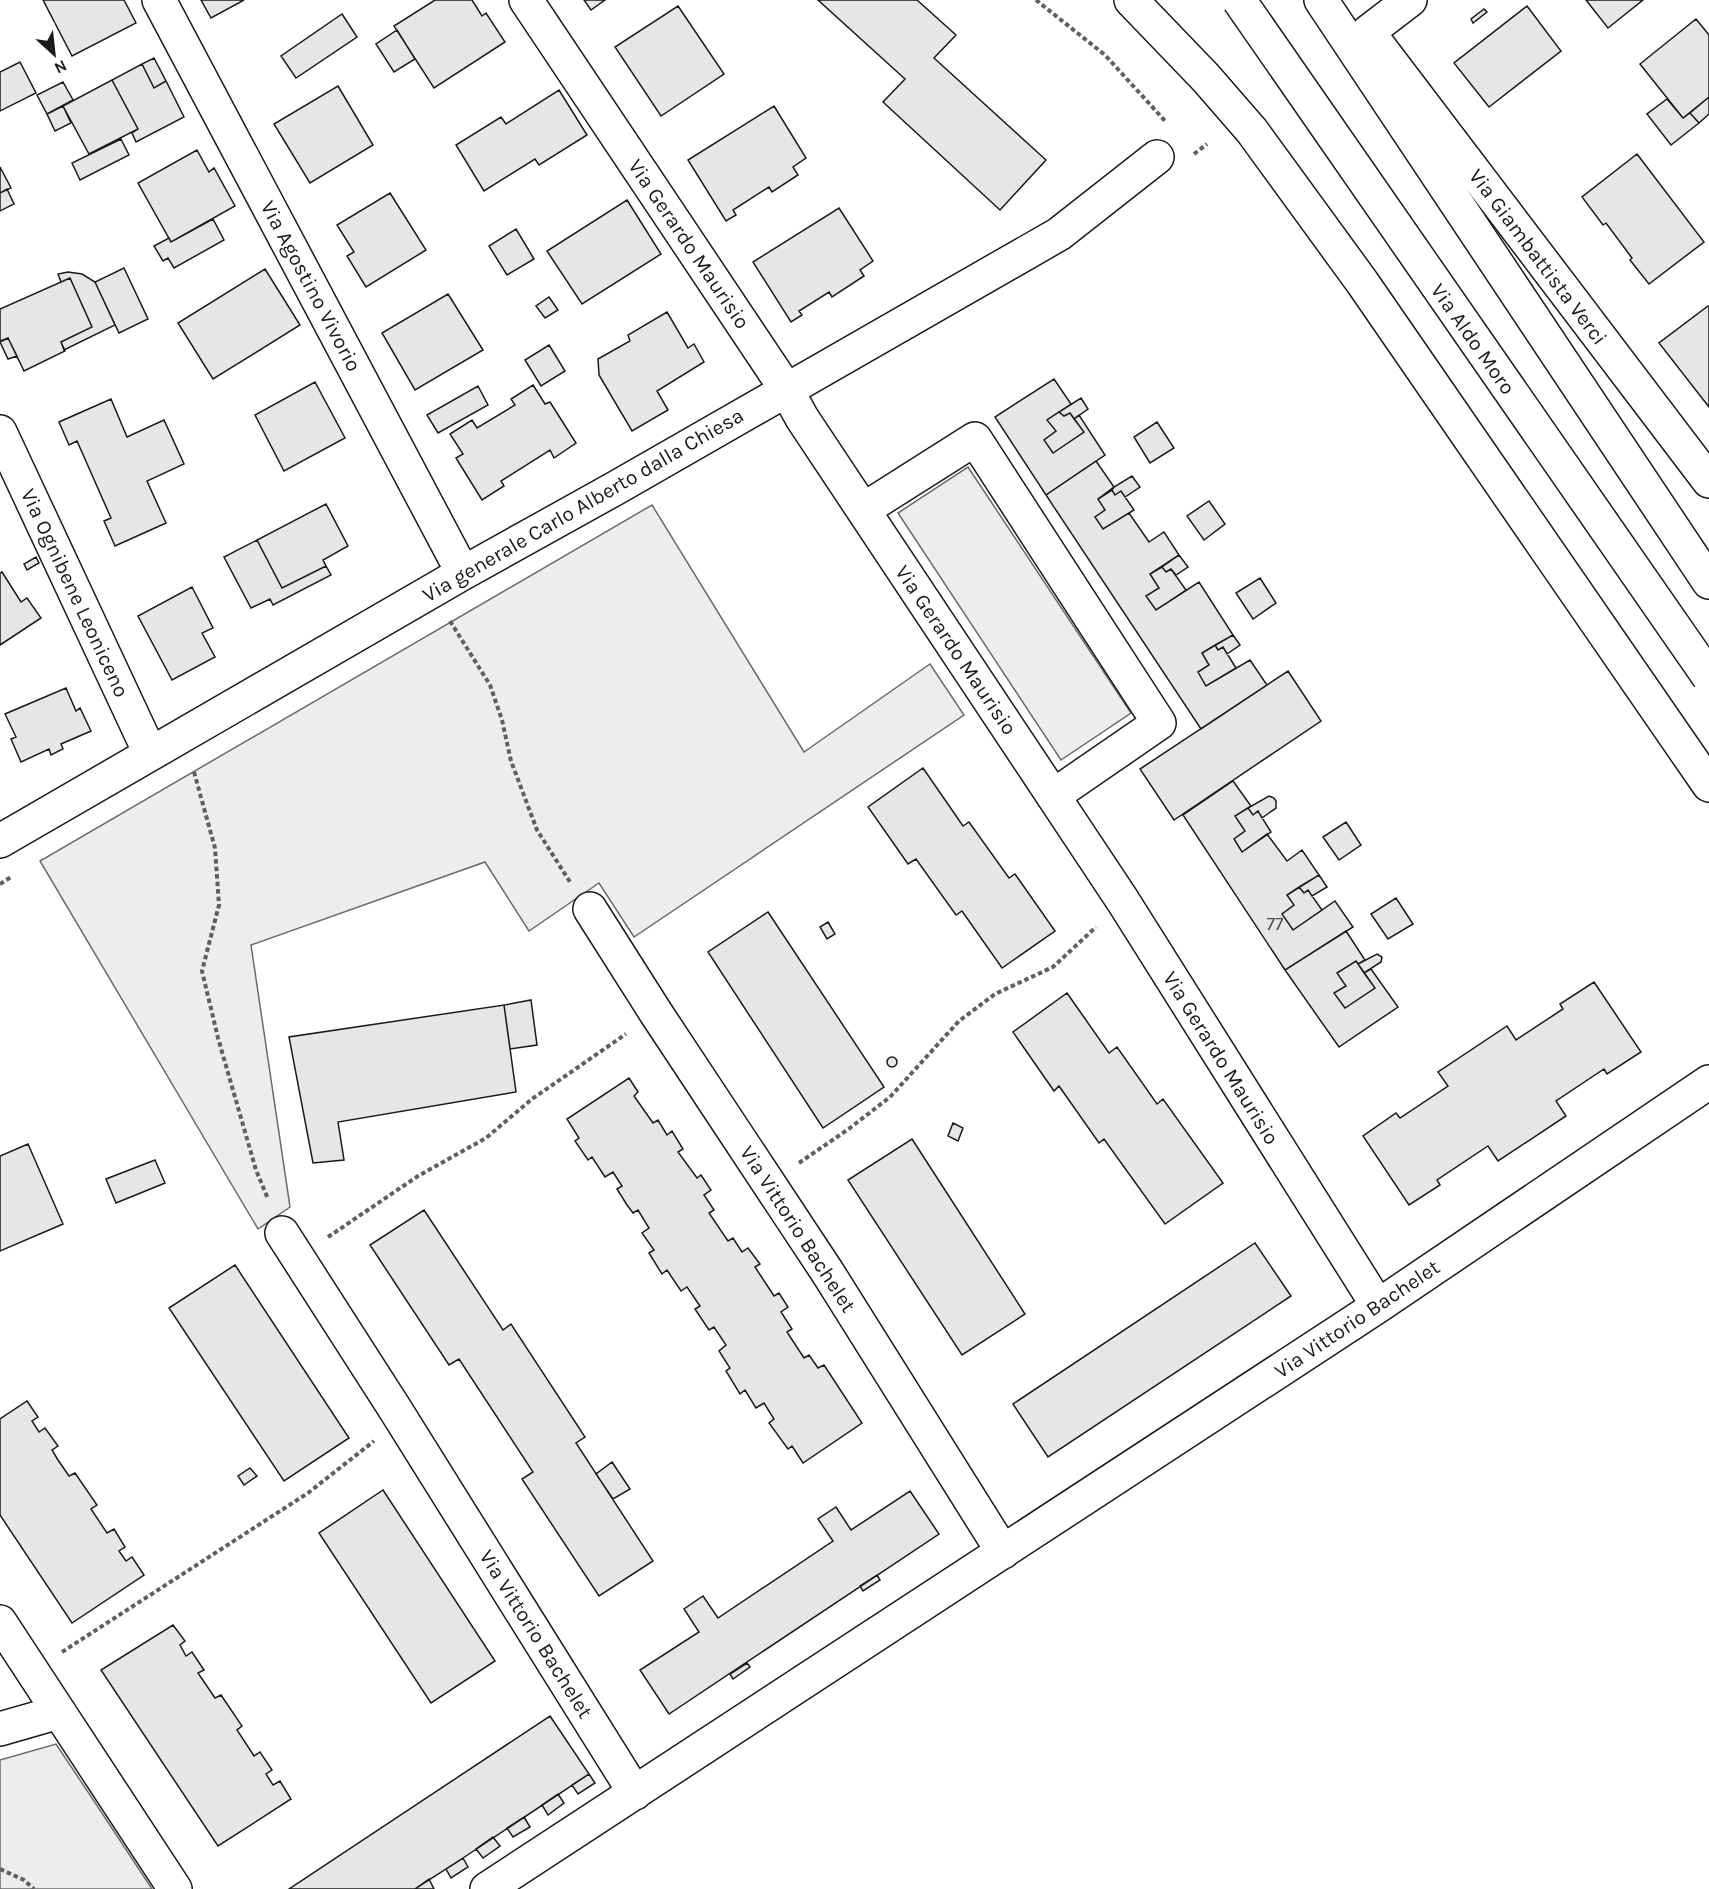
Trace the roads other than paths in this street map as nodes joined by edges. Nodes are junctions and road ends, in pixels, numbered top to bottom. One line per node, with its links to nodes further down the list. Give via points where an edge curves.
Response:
1 (159, 0): 12 (street, Via Agostino Vivorio)
2 (526, 0): 8 (street, Via Gerardo Maurisio)
3 (1131, 0): 16 (street, via 1252,131 1362,282)
4 (1239, 0): 14 (street, Via Aldo Moro, bridge)
5 (1321, 0): 13 (street)
6 (1410, 0): 10 (street, Via Giambattista Verci, via 1368,32)
7 (1157, 157): 8 (street, Via generale Carlo Alberto dalla Chiesa, via 1059,234)
8 (786, 389): 11 (street, Via Gerardo Maurisio); 12 (street, Via generale Carlo Alberto dalla Chiesa)
9 (0, 432): 15 (street, Via Ognibene Leoniceno)
10 (1709, 481)
11 (863, 510): 17 (street, Via Gerardo Maurisio); 17 (street, via 975,439 1159,723)
12 (463, 573): 15 (street, Via generale Carlo Alberto dalla Chiesa)
13 (1709, 582)
14 (1709, 677)
15 (150, 753): 18 (street, Via generale Carlo Alberto dalla Chiesa)
16 (1709, 785)
17 (1053, 796): 22 (street, Via Gerardo Maurisio)
18 (0, 841)
19 (590, 909): 23 (street, Via Vittorio Bachelet, via 828,1273)
20 (1709, 1082): 22 (street, Via Vittorio Bachelet)
21 (289, 1245): 27 (street, Via Vittorio Bachelet)
22 (1378, 1306): 23 (street, Via Vittorio Bachelet)
23 (1003, 1552): 27 (street, Via Vittorio Bachelet)
24 (0, 1622): 25 (street)
25 (59, 1712): 26 (street); 28 (street)
26 (0, 1730)
27 (635, 1793): 29 (street, Via Vittorio Bachelet)
28 (175, 1889)
29 (487, 1889)

